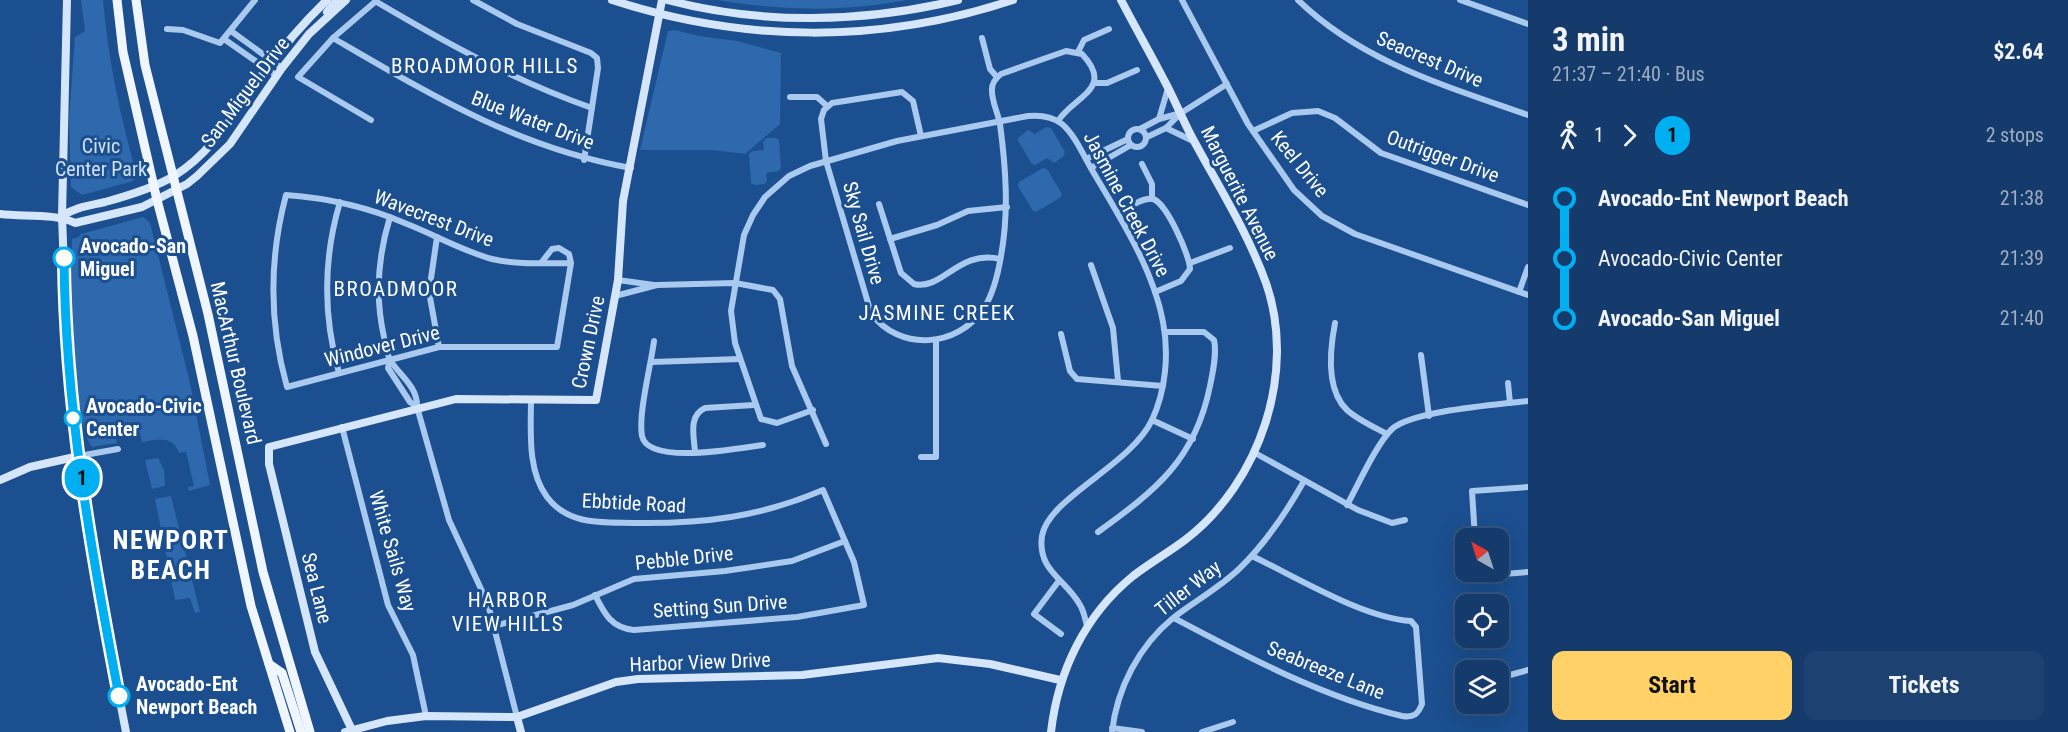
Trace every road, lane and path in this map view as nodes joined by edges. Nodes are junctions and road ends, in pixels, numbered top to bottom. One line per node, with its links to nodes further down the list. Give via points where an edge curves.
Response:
1 (67, 0): 69 (street)
2 (117, 0): 59 (main road, MacArthur Boulevard, via 123,52)
3 (136, 0): 58 (main road, MacArthur Boulevard, via 144,66)
4 (255, 0): 24 (street)
5 (327, 0): 29 (street, San Miguel Drive)
6 (337, 0): 20 (street)
7 (346, 0): 20 (street, San Miguel Drive)
8 (473, 0): 38 (street, via 517,24 594,55 598,68)
9 (612, 0): 19 (street)
10 (662, 0): 19 (street, Crown Drive)
11 (667, 0): 12 (street, via 720,12 830,17 873,15)
12 (958, 0)
13 (1013, 0): 19 (street, via 917,25 851,33 746,30)
14 (1121, 0): 35 (street, Marguerite Avenue)
15 (1182, 0): 34 (street, Keel Drive)
16 (1298, 0): 40 (street, Seacrest Drive, via 1331,28 1376,57)
17 (1460, 0): 21 (street)
18 (376, 1): 25 (street); 38 (street, via 486,65)
19 (660, 14): 56 (street, Crown Drive)
20 (323, 21): 31 (street, San Miguel Drive)
21 (1528, 24)
22 (1109, 28): 28 (street, via 1084,40)
23 (167, 29): 27 (street, via 183,30 214,42)
24 (231, 31): 27 (street); 29 (street)
25 (333, 38): 42 (street, via 298,78); 53 (street, Blue Water Drive, via 454,107)
26 (982, 38): 32 (street, via 990,69)
27 (225, 39): 29 (street)
28 (1078, 52): 32 (street, via 1066,51); 33 (street, via 1086,59)
29 (269, 64): 31 (street); 58 (street, San Miguel Drive, via 218,138)
30 (1137, 70): 33 (street, via 1107,83)
31 (279, 72): 60 (street, San Miguel Drive, via 230,144)
32 (997, 77): 43 (street, Sky Sail Drive, via 992,91)
33 (1095, 83): 44 (street, via 1090,93 1070,105)
34 (1227, 84): 39 (street); 47 (street, Keel Drive)
35 (1168, 88): 39 (street, Marguerite Avenue); 41 (street)
36 (790, 97): 37 (street, via 817,97)
37 (827, 106): 48 (street, via 836,101 902,92 913,101); 54 (street, Sky Sail Drive, via 821,118)
38 (592, 108): 53 (street)
39 (1181, 113): 41 (street); 45 (street); 50 (street, Marguerite Avenue)
40 (1528, 115)
41 (1159, 119): 46 (street)
42 (371, 120)
43 (1000, 121): 44 (street, Jasmine Creek Drive, via 1039,115); 48 (street, Jasmine Creek Drive); 66 (street, Sky Sail Drive)
44 (1058, 121): 52 (street, Jasmine Creek Drive)
45 (1166, 128): 49 (street); 50 (street)
46 (1140, 129): 49 (street); 51 (street, via 1131,131)
47 (1253, 131): 65 (street, Outrigger Drive, via 1292,112 1318,111 1342,122 1381,153); 85 (street, Keel Drive, via 1294,190 1335,224)
48 (921, 136): 54 (street, Jasmine Creek Drive)
49 (1147, 137): 51 (street, via 1143,146)
50 (1194, 141): 120 (street, Marguerite Avenue, via 1248,240 1266,284 1275,367 1269,412)
51 (1130, 142): 52 (street); 57 (street)
52 (1086, 159): 57 (street, Jasmine Creek Drive)
53 (584, 160): 56 (street, Blue Water Drive)
54 (826, 161): 82 (street, Jasmine Creek Drive, via 789,176 759,205 744,235); 92 (street, Sky Sail Drive, via 871,313 897,335)
55 (1142, 164): 61 (street, via 1152,184)
56 (631, 168): 80 (street, Crown Drive, via 623,201)
57 (1091, 168): 68 (street, Jasmine Creek Drive)
58 (173, 177): 59 (street, San Miguel Drive); 60 (main road, MacArthur Boulevard)
59 (154, 185): 62 (main road, MacArthur Boulevard); 69 (street, San Miguel Drive, via 75,207)
60 (176, 190): 62 (street, San Miguel Drive); 152 (main road, MacArthur Boulevard, via 208,314 263,572)
61 (1152, 199): 68 (street); 77 (street, via 1164,207)
62 (157, 200): 69 (street, San Miguel Drive, via 75,223); 140 (main road, MacArthur Boulevard, via 193,336 251,606)
63 (340, 202): 70 (street, Wavecrest Drive); 99 (street, via 330,244 326,288 329,331); 103 (street, Wavecrest Drive, via 286,195 273,282 276,335)
64 (879, 204): 72 (street)
65 (1528, 205)
66 (1007, 207): 72 (street, via 968,211); 74 (street, Sky Sail Drive)
67 (0, 214): 69 (street, San Miguel Drive)
68 (1118, 214): 84 (street, Jasmine Creek Drive)
69 (62, 216): 121 (street, via 66,343)
70 (390, 217): 71 (street, Wavecrest Drive); 97 (street, via 381,254 378,292 380,321)
71 (437, 237): 75 (street, Wavecrest Drive, via 491,258); 94 (street, via 429,292)
72 (890, 239): 74 (street, via 901,273 909,282 919,285 932,282 969,260)
73 (1230, 248): 77 (street)
74 (1000, 259): 92 (street, Sky Sail Drive, via 989,298 977,317 957,333)
75 (540, 263): 76 (street, Wavecrest Drive); 76 (street, via 547,252 559,248 569,254)
76 (571, 263): 94 (street, Windover Drive, via 557,347)
77 (1190, 263): 84 (street, via 1185,278)
78 (1091, 265): 100 (street, via 1113,328)
79 (1528, 267): 85 (street)
80 (618, 280): 81 (street); 88 (street, Crown Drive)
81 (631, 282): 83 (street); 86 (street)
82 (735, 283): 83 (street); 96 (street, Jasmine Creek Drive, via 731,322); 109 (street, via 767,287 777,294 792,366)
83 (654, 285): 86 (street)
84 (1155, 292): 90 (street, Jasmine Creek Drive)
85 (1519, 292): 87 (street, Keel Drive)
86 (630, 294): 88 (street)
87 (1528, 295)
88 (615, 296): 104 (street, Crown Drive, via 596,400)
89 (1335, 323): 113 (street, via 1331,345 1337,395 1351,414)
90 (1165, 332): 102 (street, Jasmine Creek Drive); 114 (street, via 1203,332 1215,344 1209,394)
91 (1061, 334): 100 (street, via 1070,371 1077,379)
92 (936, 340): 122 (street, via 936,457)
93 (654, 341): 98 (street)
94 (439, 347): 97 (street, Windover Drive)
95 (1421, 355): 110 (street)
96 (740, 359): 98 (street); 107 (street, Jasmine Creek Drive)
97 (390, 360): 99 (street, Windover Drive); 108 (street, via 416,394)
98 (652, 362): 119 (street, via 642,437 660,453)
99 (339, 373): 103 (street, Windover Drive)
100 (1118, 381): 102 (street)
101 (1508, 383): 106 (street)
102 (1163, 386): 111 (street, Jasmine Creek Drive)
103 (287, 387)
104 (531, 399): 108 (street, Crown Drive, via 456,399); 130 (street, Ebbtide Road, via 531,448 539,482 555,506 581,520 707,522 790,503 823,490)
105 (1528, 401): 106 (street)
106 (1510, 403): 110 (street)
107 (754, 405): 109 (street, via 761,418 771,423); 119 (street, via 705,408 698,412 694,420)
108 (417, 407): 112 (street, Crown Drive); 137 (street, via 449,520 479,582)
109 (813, 410): 115 (street)
110 (1430, 416): 113 (street, via 1405,421)
111 (1152, 420): 114 (street); 134 (street, Jasmine Creek Drive, via 1132,450 1059,507 1047,521 1042,538 1043,556)
112 (342, 427): 117 (street, Crown Drive); 144 (street, White Sails Way, via 388,605 413,655)
113 (1387, 434): 126 (street)
114 (1193, 439): 129 (street, via 1175,469 1157,488)
115 (826, 444)
116 (763, 445): 119 (street)
117 (269, 447): 148 (street, Sea Lane, via 267,456 315,652)
118 (118, 449): 121 (street)
119 (695, 452)
120 (1255, 453): 124 (street); 138 (street, Marguerite Avenue, via 1208,519 1133,577)
121 (79, 456): 123 (street, via 30,467); 149 (street)
122 (921, 457)
123 (0, 480)
124 (1305, 481): 126 (street); 131 (street, Tiller Way, via 1280,523)
125 (1528, 487): 128 (street, via 1472,491)
126 (1347, 505): 127 (street, via 1392,523)
127 (1405, 520)
128 (1475, 528)
129 (1098, 532)
130 (845, 541): 135 (street, Pebble Drive, via 792,561 634,579); 135 (street, Setting Sun Drive, via 858,574 864,605 797,617 634,630 613,623)
131 (1252, 556): 136 (street, Tiller Way, via 1218,587); 136 (street, Seabreeze Lane, via 1349,602 1381,615 1411,621 1416,627 1422,704 1418,713 1402,716 1314,687)
132 (1528, 572): 133 (street)
133 (1509, 574)
134 (1058, 582): 138 (street, Jasmine Creek Drive, via 1076,598); 139 (street, via 1034,614)
135 (595, 595): 137 (street, Pebble Drive, via 573,605)
136 (1174, 618): 147 (street, Tiller Way, via 1132,667)
137 (494, 626): 145 (street)
138 (1087, 626): 143 (street, Marguerite Avenue)
139 (1061, 634)
140 (269, 664): 150 (main road, MacArthur Boulevard); 151 (main road, via 282,673)
141 (1528, 670): 142 (street)
142 (1509, 676)
143 (1060, 680): 145 (street, Harbor View Drive, via 990,664 938,658 802,675 616,682); 154 (street, Marguerite Avenue)
144 (426, 717): 145 (street, Harbor View Drive); 148 (street, Harbor View Drive, via 387,721)
145 (517, 717): 153 (street)
146 (1233, 722): 156 (street)
147 (1112, 730): 155 (street)
148 (350, 731)
149 (126, 732)
150 (290, 732)
151 (301, 732)
152 (310, 732)
153 (521, 732)
154 (1051, 732)
155 (1142, 732)
156 (1202, 732)

